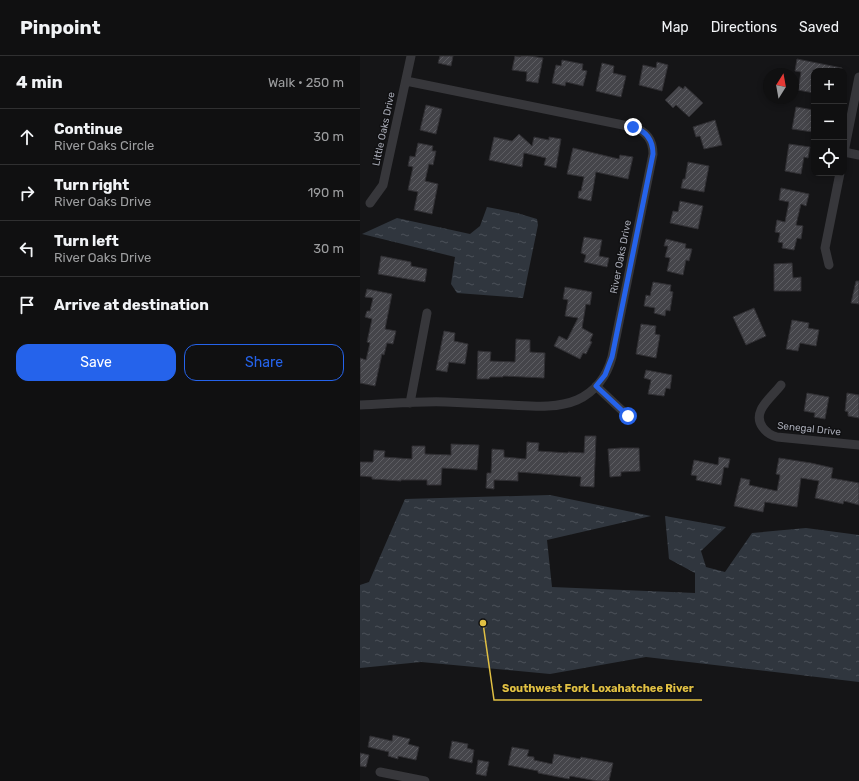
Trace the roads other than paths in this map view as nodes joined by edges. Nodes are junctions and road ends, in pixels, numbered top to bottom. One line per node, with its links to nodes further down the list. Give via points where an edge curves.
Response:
1 (411, 56): 3 (street, Little Oaks Drive)
2 (859, 77): 4 (street)
3 (406, 81): 8 (street, Little Oaks Drive, via 383,185); 12 (street, River Oaks Drive, via 633,127 648,136 653,154 612,357 605,375)
4 (846, 140)
5 (847, 153): 6 (street)
6 (859, 155)
7 (839, 176): 9 (street, via 825,248)
8 (370, 203)
9 (829, 265)
10 (427, 313): 13 (street)
11 (781, 385): 16 (street, Senegal Drive, via 761,410 762,425 766,432 777,437)
12 (596, 386): 13 (street, River Oaks Drive, via 576,400 556,405); 15 (street)
13 (410, 402): 14 (street, River Oaks Drive)
14 (360, 405)
15 (628, 416)
16 (859, 445)
17 (380, 772): 18 (street)
18 (425, 781)

